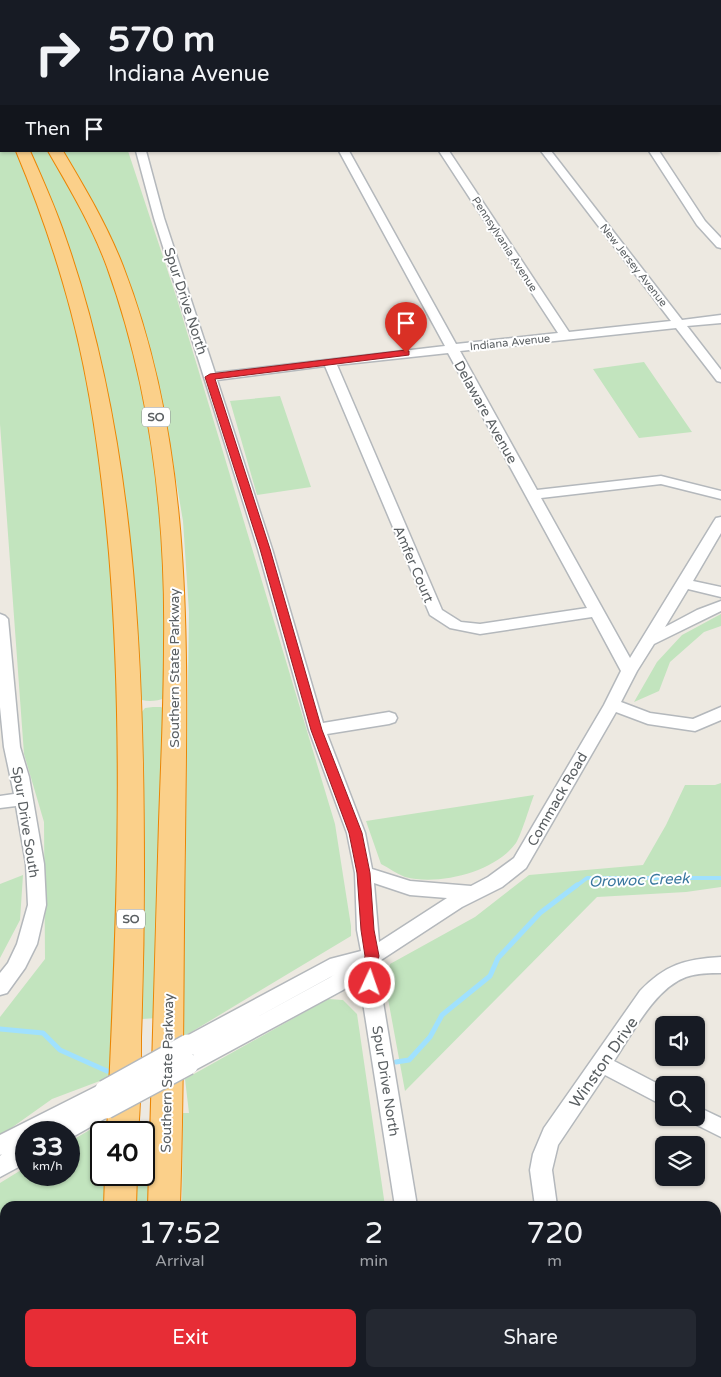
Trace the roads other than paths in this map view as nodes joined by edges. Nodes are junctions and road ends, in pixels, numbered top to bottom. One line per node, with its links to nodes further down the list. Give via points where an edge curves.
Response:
1 (23, 152): 43 (highway, SO, via 57,237 80,312 101,408 119,548 132,789 132,904)
2 (55, 152): 50 (highway, Southern State Parkway / SO, via 95,222 124,292 149,382 168,485 176,642)
3 (141, 152): 14 (street, Spur Drive North)
4 (345, 152): 12 (street, Delaware Avenue)
5 (445, 152): 11 (street, Pennsylvania Avenue)
6 (547, 152): 10 (street, New Jersey Avenue)
7 (655, 152): 8 (street, via 701,223)
8 (721, 245)
9 (721, 319): 10 (street, Indiana Avenue)
10 (678, 323): 11 (street, Indiana Avenue); 15 (street, New Jersey Avenue)
11 (566, 336): 12 (street, Indiana Avenue)
12 (451, 348): 13 (street, Indiana Avenue); 16 (street, Delaware Avenue)
13 (329, 362): 14 (street, Indiana Avenue); 23 (street, Amfer Court, via 434,612 445,622 460,628 480,629)
14 (210, 377): 30 (street, Spur Drive North, via 265,549)
15 (721, 378)
16 (532, 495): 17 (street, via 661,480); 23 (street, Delaware Avenue)
17 (721, 495)
18 (721, 521): 19 (street, Commack Road)
19 (686, 581): 20 (street); 21 (street); 25 (street, Commack Road)
20 (721, 584)
21 (721, 592)
22 (721, 606): 25 (street)
23 (595, 612): 26 (street, Delaware Avenue)
24 (0, 619): 31 (street, Spur Drive South, via 12,747)
25 (648, 641): 26 (street, Commack Road)
26 (629, 671): 27 (street, Commack Road)
27 (612, 705): 28 (street, via 648,718 695,725); 34 (street, Commack Road, via 520,863 495,882)
28 (721, 713)
29 (389, 718): 30 (street)
30 (316, 730): 33 (street, Spur Drive North, via 356,833)
31 (24, 799): 32 (street); 37 (street, Spur Drive South, via 35,864 37,905 27,944 15,968)
32 (0, 802)
33 (364, 873): 34 (street, via 410,888); 35 (street, Spur Drive North)
34 (472, 893): 35 (street, Commack Road)
35 (372, 956): 40 (street, Commack Road, bridge, via 336,984 188,1054); 51 (street, Spur Drive North, via 369,976)
36 (721, 966): 38 (street, Winston Drive, via 680,971 663,980)
37 (0, 987)
38 (602, 1064): 39 (street); 52 (street, Winston Drive, via 552,1135 542,1156 541,1181)
39 (655, 1092)
40 (105, 1100): 42 (street, Commack Road); 45 (street, Commack Road)
41 (705, 1120): 44 (street)
42 (77, 1121)
43 (123, 1121)
44 (721, 1128)
45 (0, 1146)
46 (15, 1158): 47 (street)
47 (0, 1167)
48 (121, 1186): 49 (highway)
49 (120, 1201)
50 (164, 1201)
51 (405, 1201)
52 (545, 1201)

